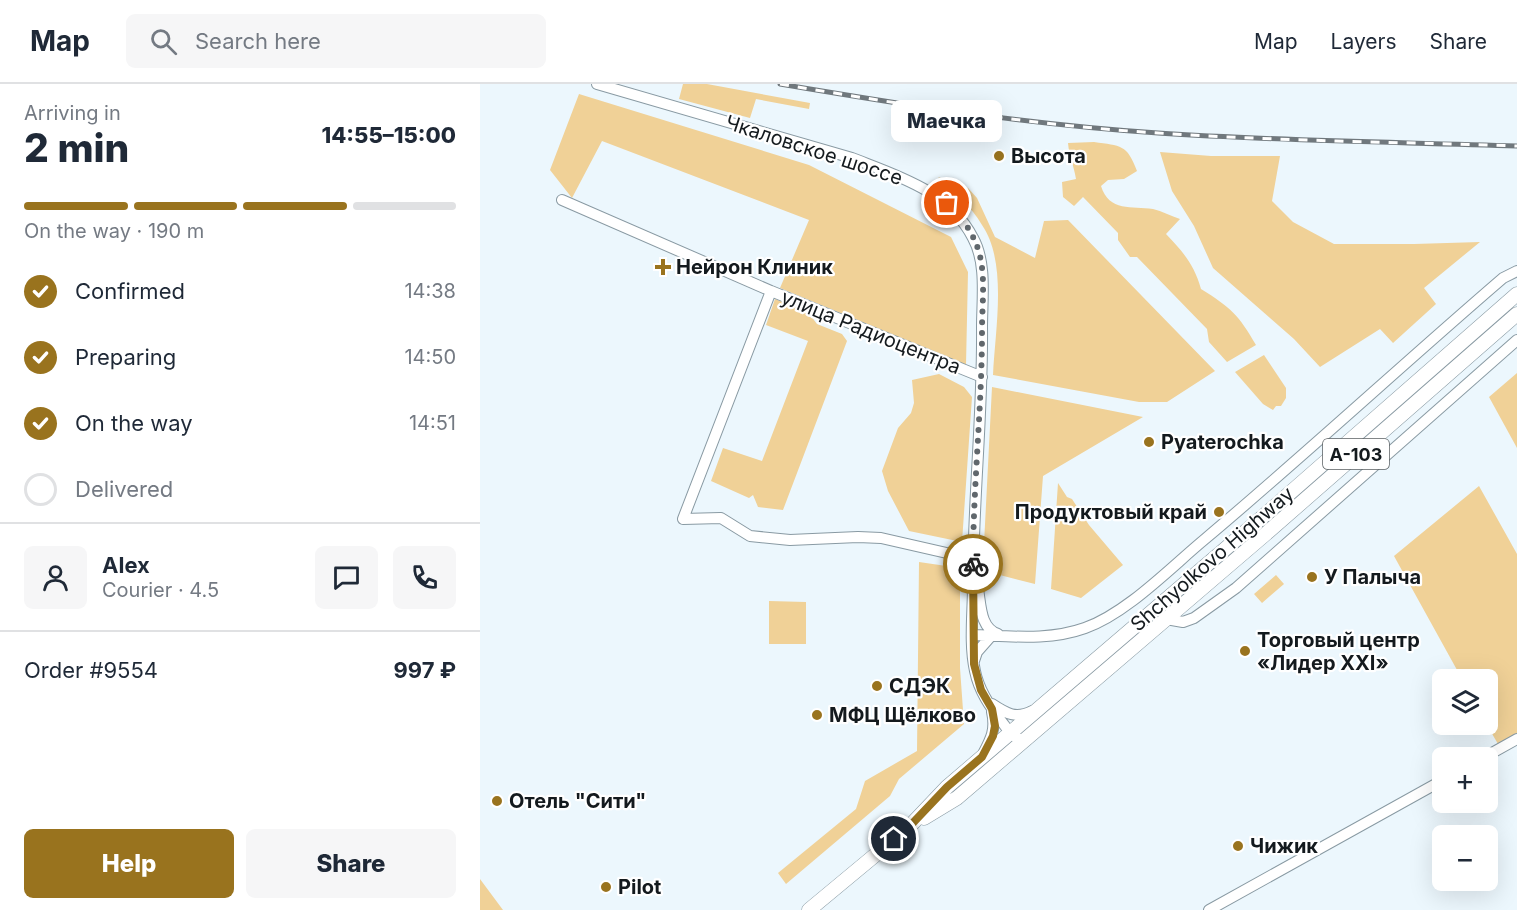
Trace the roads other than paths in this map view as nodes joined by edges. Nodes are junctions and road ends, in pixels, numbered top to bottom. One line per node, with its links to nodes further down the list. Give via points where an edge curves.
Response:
1 (597, 84): 8 (street, Чкаловское шоссе, via 852,158 900,177 947,203 975,241 981,261)
2 (562, 200): 4 (street, улица Радиоцентра)
3 (1517, 271): 12 (street, А-103, via 1503,278 1123,607 1096,624 1067,634)
4 (771, 291): 8 (street, улица Радиоцентра); 9 (street, via 683,519 721,518 750,536 790,540 881,538)
5 (1517, 294): 16 (main road, Shchyolkovo Highway / А-103)
6 (1517, 314): 10 (main road, Shchyolkovo Highway / А-103)
7 (1517, 340): 10 (street, А-103, via 1236,588 1194,618 1183,622)
8 (982, 377): 9 (street, Чкаловское шоссе)
9 (973, 559): 11 (street, Чкаловское шоссе); 12 (street, via 983,617)
10 (1166, 619): 18 (main road, Shchyolkovo Highway / А-103)
11 (972, 634): 12 (street, А-103); 13 (street, Чкаловское шоссе)
12 (998, 635): 13 (street, via 977,652)
13 (974, 664): 14 (street, Чкаловское шоссе)
14 (985, 698): 15 (street, Чкаловское шоссе); 16 (street, via 1012,716)
15 (992, 709): 17 (street, Чкаловское шоссе); 21 (street, via 993,736)
16 (1038, 709): 17 (main road, Shchyolkovo Highway / А-103)
17 (1010, 733): 18 (street); 21 (main road, Shchyolkovo Highway / А-103)
18 (1026, 739): 23 (main road, Shchyolkovo Highway / А-103, via 957,798)
19 (1517, 739): 20 (street)
20 (1498, 750)
21 (982, 757): 23 (main road, Shchyolkovo Highway / А-103)
22 (1432, 786): 25 (street)
23 (909, 827): 24 (main road, Shchyolkovo Highway / А-103)
24 (809, 910)
25 (1209, 910)

